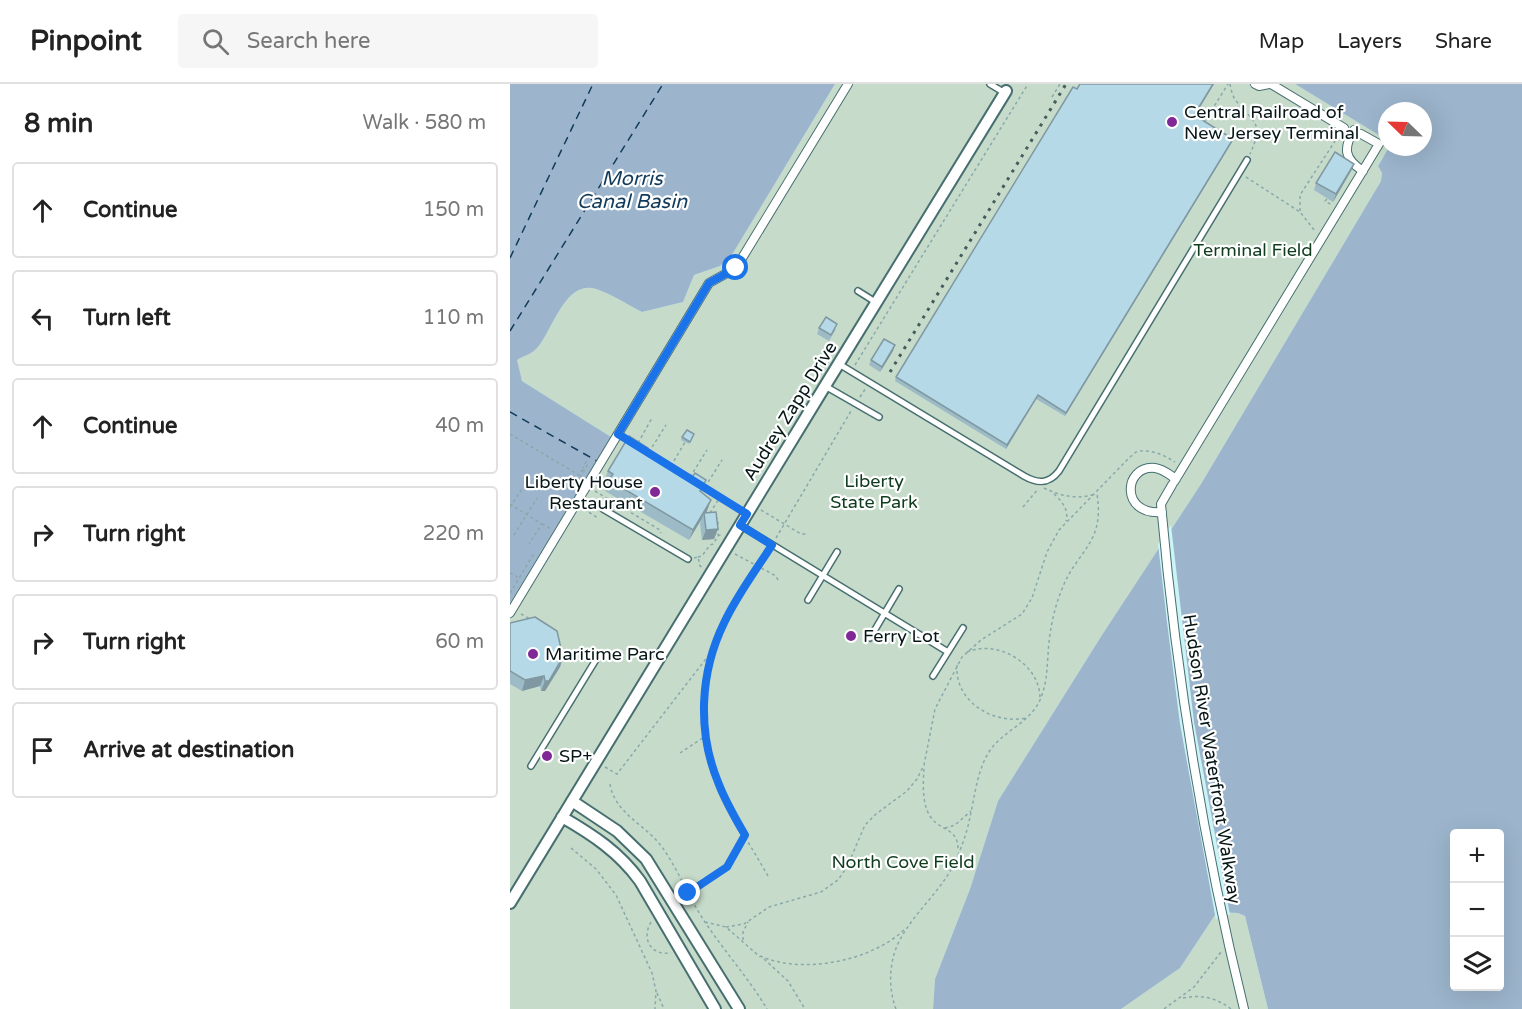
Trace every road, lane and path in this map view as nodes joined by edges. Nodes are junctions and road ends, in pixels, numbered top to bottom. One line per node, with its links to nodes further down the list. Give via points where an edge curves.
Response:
1 (848, 84): 39 (street, via 736,268 709,283)
2 (990, 84): 8 (lane)
3 (1028, 84): 20 (path)
4 (1060, 84): 9 (path)
5 (1229, 84): 10 (path); 12 (path, via 1235,101 1256,125 1254,145)
6 (1255, 84): 7 (street, Hudson River Waterfront Walkway)
7 (1270, 84): 11 (street, Hudson River Waterfront Walkway)
8 (1006, 92): 18 (street, Audrey Zapp Drive)
9 (1052, 97)
10 (1203, 125)
11 (1354, 130): 13 (street, via 1347,152); 13 (street, Hudson River Waterfront Walkway, via 1379,144); 15 (path, via 1300,195)
12 (1247, 160): 14 (lane)
13 (1363, 171): 16 (street, Hudson River Waterfront Walkway)
14 (1240, 173): 15 (path); 21 (lane, via 1051,479 1037,482 1024,476)
15 (1300, 212): 16 (path)
16 (1321, 240): 35 (street, Hudson River Waterfront Walkway)
17 (858, 291): 18 (lane)
18 (877, 303): 19 (street, Audrey Zapp Drive)
19 (839, 364): 20 (lane); 22 (street, Audrey Zapp Drive)
20 (851, 371): 21 (lane)
21 (869, 382): 23 (path)
22 (825, 386): 23 (lane); 50 (street, Audrey Zapp Drive)
23 (856, 403): 24 (lane); 55 (path)
24 (879, 417)
25 (652, 418): 29 (path)
26 (666, 425): 30 (path, via 648,453)
27 (510, 434): 36 (path, via 579,475)
28 (685, 442): 34 (path)
29 (636, 445)
30 (642, 449)
31 (707, 450): 37 (path)
32 (656, 458): 34 (path)
33 (722, 460): 40 (path)
34 (670, 466): 37 (path)
35 (1184, 467): 38 (street, Hudson River Waterfront Walkway); 43 (path, via 1165,456 1140,451)
36 (583, 469)
37 (689, 478): 40 (path)
38 (1174, 482): 52 (street, Hudson River Waterfront Walkway, via 1161,504); 52 (street, via 1159,469 1149,468 1132,482 1131,497 1137,506)
39 (586, 486): 46 (street); 60 (path)
40 (705, 488): 44 (path)
41 (522, 489): 47 (path)
42 (1051, 492): 43 (path, via 1089,496); 48 (path, via 1040,486); 56 (path, via 1067,512)
43 (1097, 492): 56 (path); 91 (path, via 1096,531 1061,591)
44 (720, 497): 50 (path); 63 (path, via 709,514 718,519)
45 (537, 498): 51 (path)
46 (575, 504): 54 (path); 59 (street)
47 (511, 505): 51 (path)
48 (1023, 507)
49 (603, 509): 70 (lane)
50 (750, 509): 55 (path); 57 (street, Audrey Zapp Drive)
51 (526, 514): 53 (path); 62 (path)
52 (1162, 516): 115 (street, Hudson River Waterfront Walkway, via 1192,755)
53 (531, 517): 59 (path); 64 (path, via 542,524)
54 (598, 518)
55 (784, 524): 61 (path); 65 (path)
56 (1064, 524): 87 (path, via 1050,544 1026,609)
57 (740, 525): 65 (lane); 66 (street, Audrey Zapp Drive)
58 (726, 532): 63 (path)
59 (558, 534): 80 (street)
60 (661, 534)
61 (808, 534)
62 (514, 535)
63 (718, 536): 69 (path)
64 (528, 544)
65 (772, 545): 71 (path); 74 (lane)
66 (725, 549): 71 (path); 73 (street, Audrey Zapp Drive)
67 (535, 552): 75 (path)
68 (837, 552): 74 (lane)
69 (698, 557): 70 (path); 73 (path, via 699,566)
70 (688, 559)
71 (759, 566): 76 (path); 85 (path, via 728,614)
72 (510, 573): 75 (path)
73 (711, 573): 95 (street, Audrey Zapp Drive)
74 (822, 576): 79 (lane); 81 (lane)
75 (519, 578): 78 (path)
76 (779, 582)
77 (899, 589): 81 (lane)
78 (510, 592)
79 (807, 600)
80 (511, 611): 82 (path)
81 (885, 613): 84 (lane); 86 (lane)
82 (536, 619)
83 (963, 628): 86 (lane)
84 (870, 638)
85 (713, 651): 93 (path, via 705,693); 95 (path, via 617,774)
86 (948, 652): 90 (lane)
87 (967, 652): 89 (path); 91 (path, via 992,649 1018,659 1036,680)
88 (597, 658): 97 (lane)
89 (958, 664): 92 (path, via 960,683 974,705 999,718); 96 (path, via 935,709)
90 (933, 676)
91 (1040, 699): 92 (path)
92 (1027, 718): 100 (path, via 987,755)
93 (706, 736): 94 (path); 103 (path, via 717,781)
94 (680, 753)
95 (596, 762): 99 (street, Audrey Zapp Drive)
96 (924, 765): 102 (path, via 926,809 931,819); 109 (path, via 907,791 865,825 847,867 828,889 769,907)
97 (531, 766)
98 (610, 784): 107 (path, via 619,807 658,842)
99 (572, 801): 101 (street, Audrey Zapp Drive); 110 (street, via 640,852)
100 (972, 809): 102 (path, via 964,819); 105 (path)
101 (562, 817): 108 (street, Audrey Zapp Drive); 114 (street, via 621,858 640,881)
102 (945, 828): 105 (path, via 957,840)
103 (745, 835): 106 (path); 107 (path, via 727,867)
104 (571, 848): 118 (path, via 596,869 616,895 649,965)
105 (957, 858): 112 (path)
106 (768, 876)
107 (688, 893): 111 (path)
108 (510, 903)
109 (748, 921): 113 (path); 116 (path)
110 (686, 922): 114 (street); 123 (street)
111 (705, 922): 113 (path); 124 (path)
112 (909, 925): 117 (path, via 895,938 871,950 832,962 782,963); 126 (path, via 900,938 891,971)
113 (726, 927): 116 (path)
114 (670, 932): 122 (street)
115 (1228, 942): 119 (path, via 1203,977); 129 (street, Hudson River Waterfront Walkway)
116 (744, 943): 117 (path)
117 (760, 956): 125 (path, via 788,981)
118 (656, 991): 120 (path); 121 (path)
119 (1179, 999): 127 (path); 128 (path, via 1205,997)
120 (655, 1009)
121 (664, 1009)
122 (715, 1009)
123 (739, 1009)
124 (767, 1009)
125 (805, 1009)
126 (896, 1009)
127 (1164, 1009)
128 (1231, 1009)
129 (1244, 1009)

